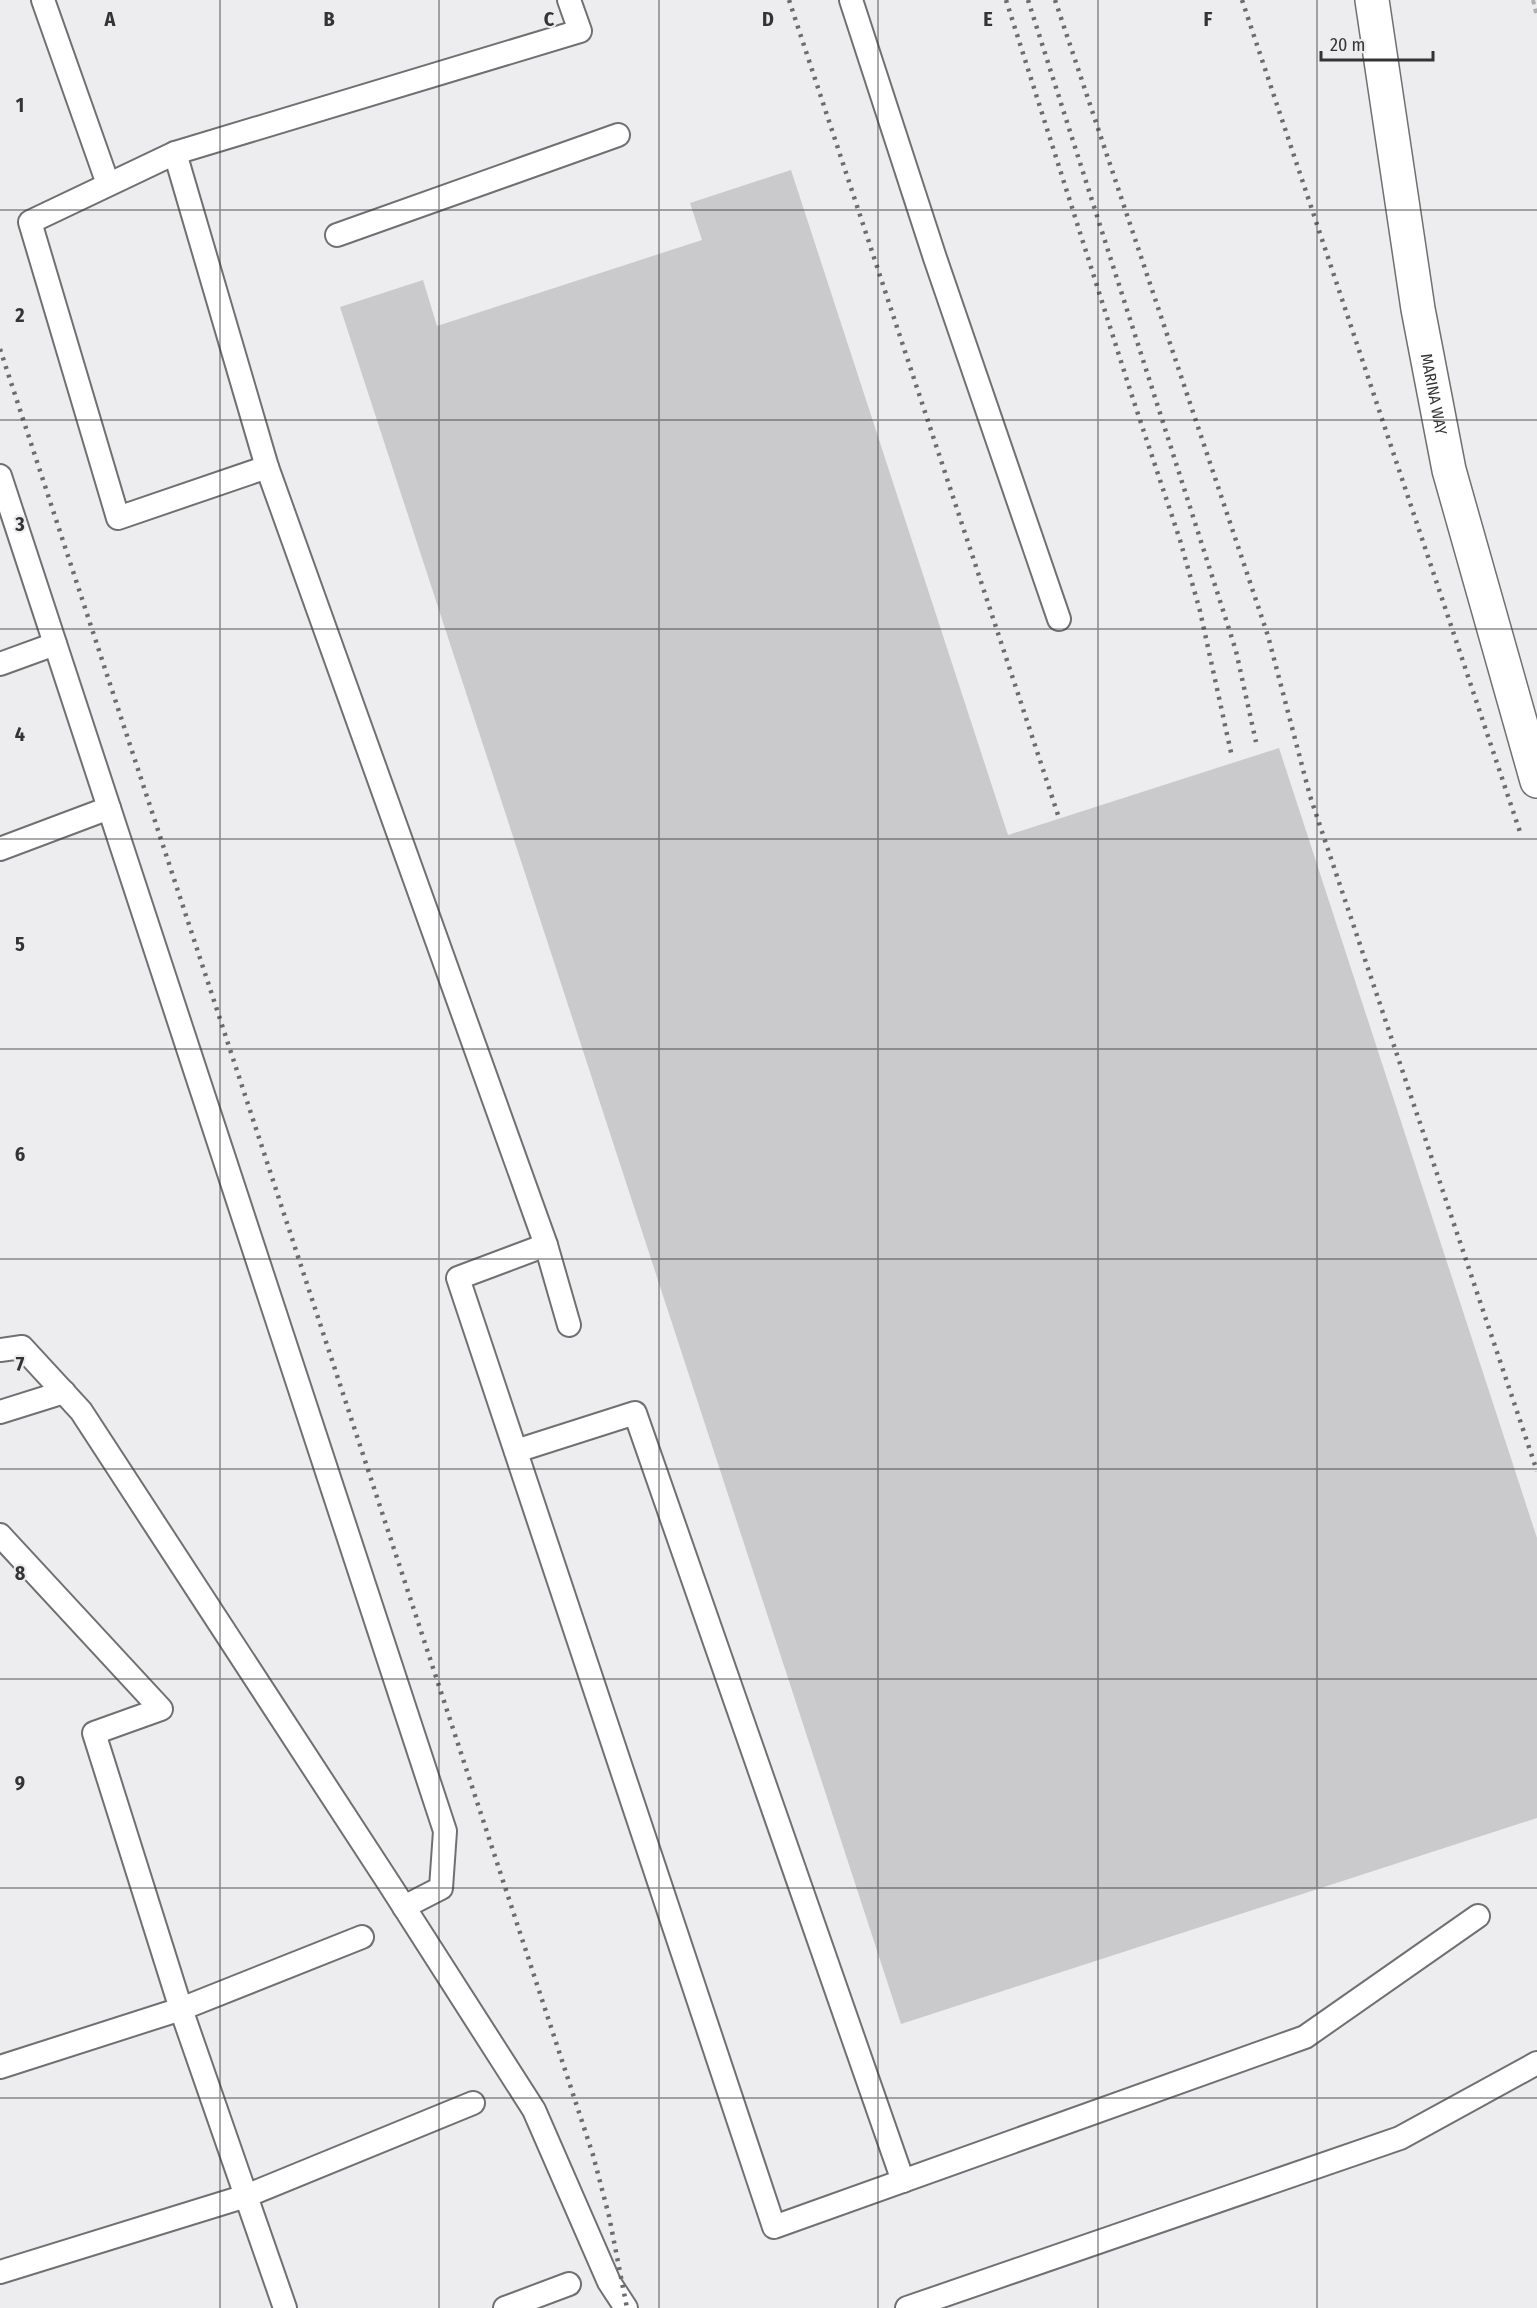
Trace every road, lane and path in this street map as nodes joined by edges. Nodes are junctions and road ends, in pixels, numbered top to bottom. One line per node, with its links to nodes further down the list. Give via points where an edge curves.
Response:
1 (43, 0): 9 (lane)
2 (569, 0): 8 (lane, via 580,31)
3 (851, 0): 13 (lane)
4 (1372, 0): 16 (street, MARINA WAY, via 1418,309 1449,470)
5 (1533, 0): 6 (path)
6 (1537, 16)
7 (618, 135): 10 (lane)
8 (175, 153): 9 (lane); 11 (lane)
9 (108, 184): 11 (lane, via 30,222 118,518)
10 (337, 235)
11 (267, 467): 19 (lane)
12 (0, 476): 14 (lane)
13 (1059, 619)
14 (55, 644): 15 (lane); 17 (lane)
15 (0, 664)
16 (1537, 780)
17 (109, 808): 18 (lane); 26 (lane, via 445,1831 441,1888)
18 (0, 849)
19 (546, 1245): 20 (lane); 24 (lane, via 458,1278)
20 (569, 1325)
21 (0, 1350): 22 (lane, via 22,1347)
22 (64, 1392): 23 (lane); 26 (lane, via 81,1411)
23 (0, 1412)
24 (516, 1451): 33 (lane, via 635,1413); 33 (lane, via 774,2227)
25 (0, 1535): 29 (lane, via 160,1709 94,1733)
26 (404, 1907): 39 (lane, via 534,2110 609,2282)
27 (1478, 1916): 33 (lane, via 1305,2037)
28 (362, 1937): 29 (lane)
29 (181, 2009): 31 (lane); 34 (lane)
30 (1537, 2063): 40 (lane, via 1400,2138)
31 (0, 2067)
32 (473, 2103): 34 (lane)
33 (903, 2181)
34 (246, 2196): 35 (lane); 37 (lane)
35 (0, 2272)
36 (569, 2284): 38 (lane)
37 (285, 2308)
38 (505, 2308)
39 (626, 2308)
40 (907, 2308)

